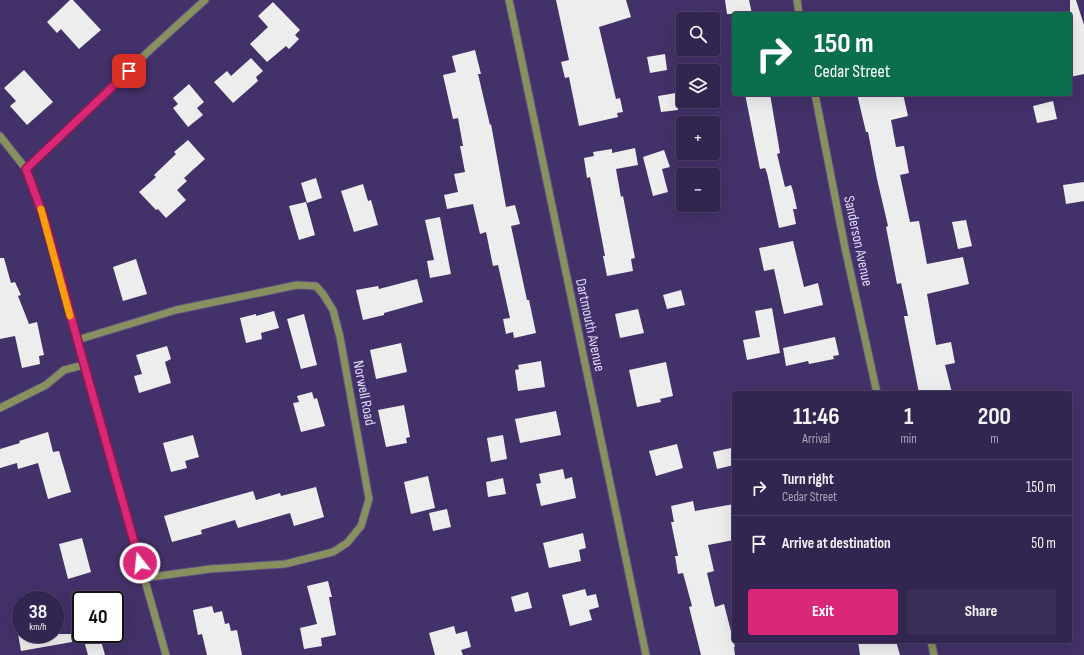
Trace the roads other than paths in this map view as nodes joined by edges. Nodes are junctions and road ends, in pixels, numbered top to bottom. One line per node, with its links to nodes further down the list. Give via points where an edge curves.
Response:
1 (205, 0): 7 (street)
2 (508, 0): 15 (street, Dartmouth Avenue)
3 (797, 0): 4 (street)
4 (800, 12)
5 (815, 96): 10 (street, Sanderson Avenue)
6 (0, 136): 7 (street)
7 (26, 169): 8 (street, via 44,218)
8 (77, 340): 9 (street); 12 (street, Norwell Road, via 176,310 297,285 316,286 333,310 370,498 361,526 347,543 333,552 285,564 210,569)
9 (84, 364): 11 (street, via 64,370 46,385); 12 (street)
10 (877, 391)
11 (0, 408)
12 (144, 578): 14 (street)
13 (931, 643): 16 (street)
14 (166, 655)
15 (646, 655)
16 (934, 655)

